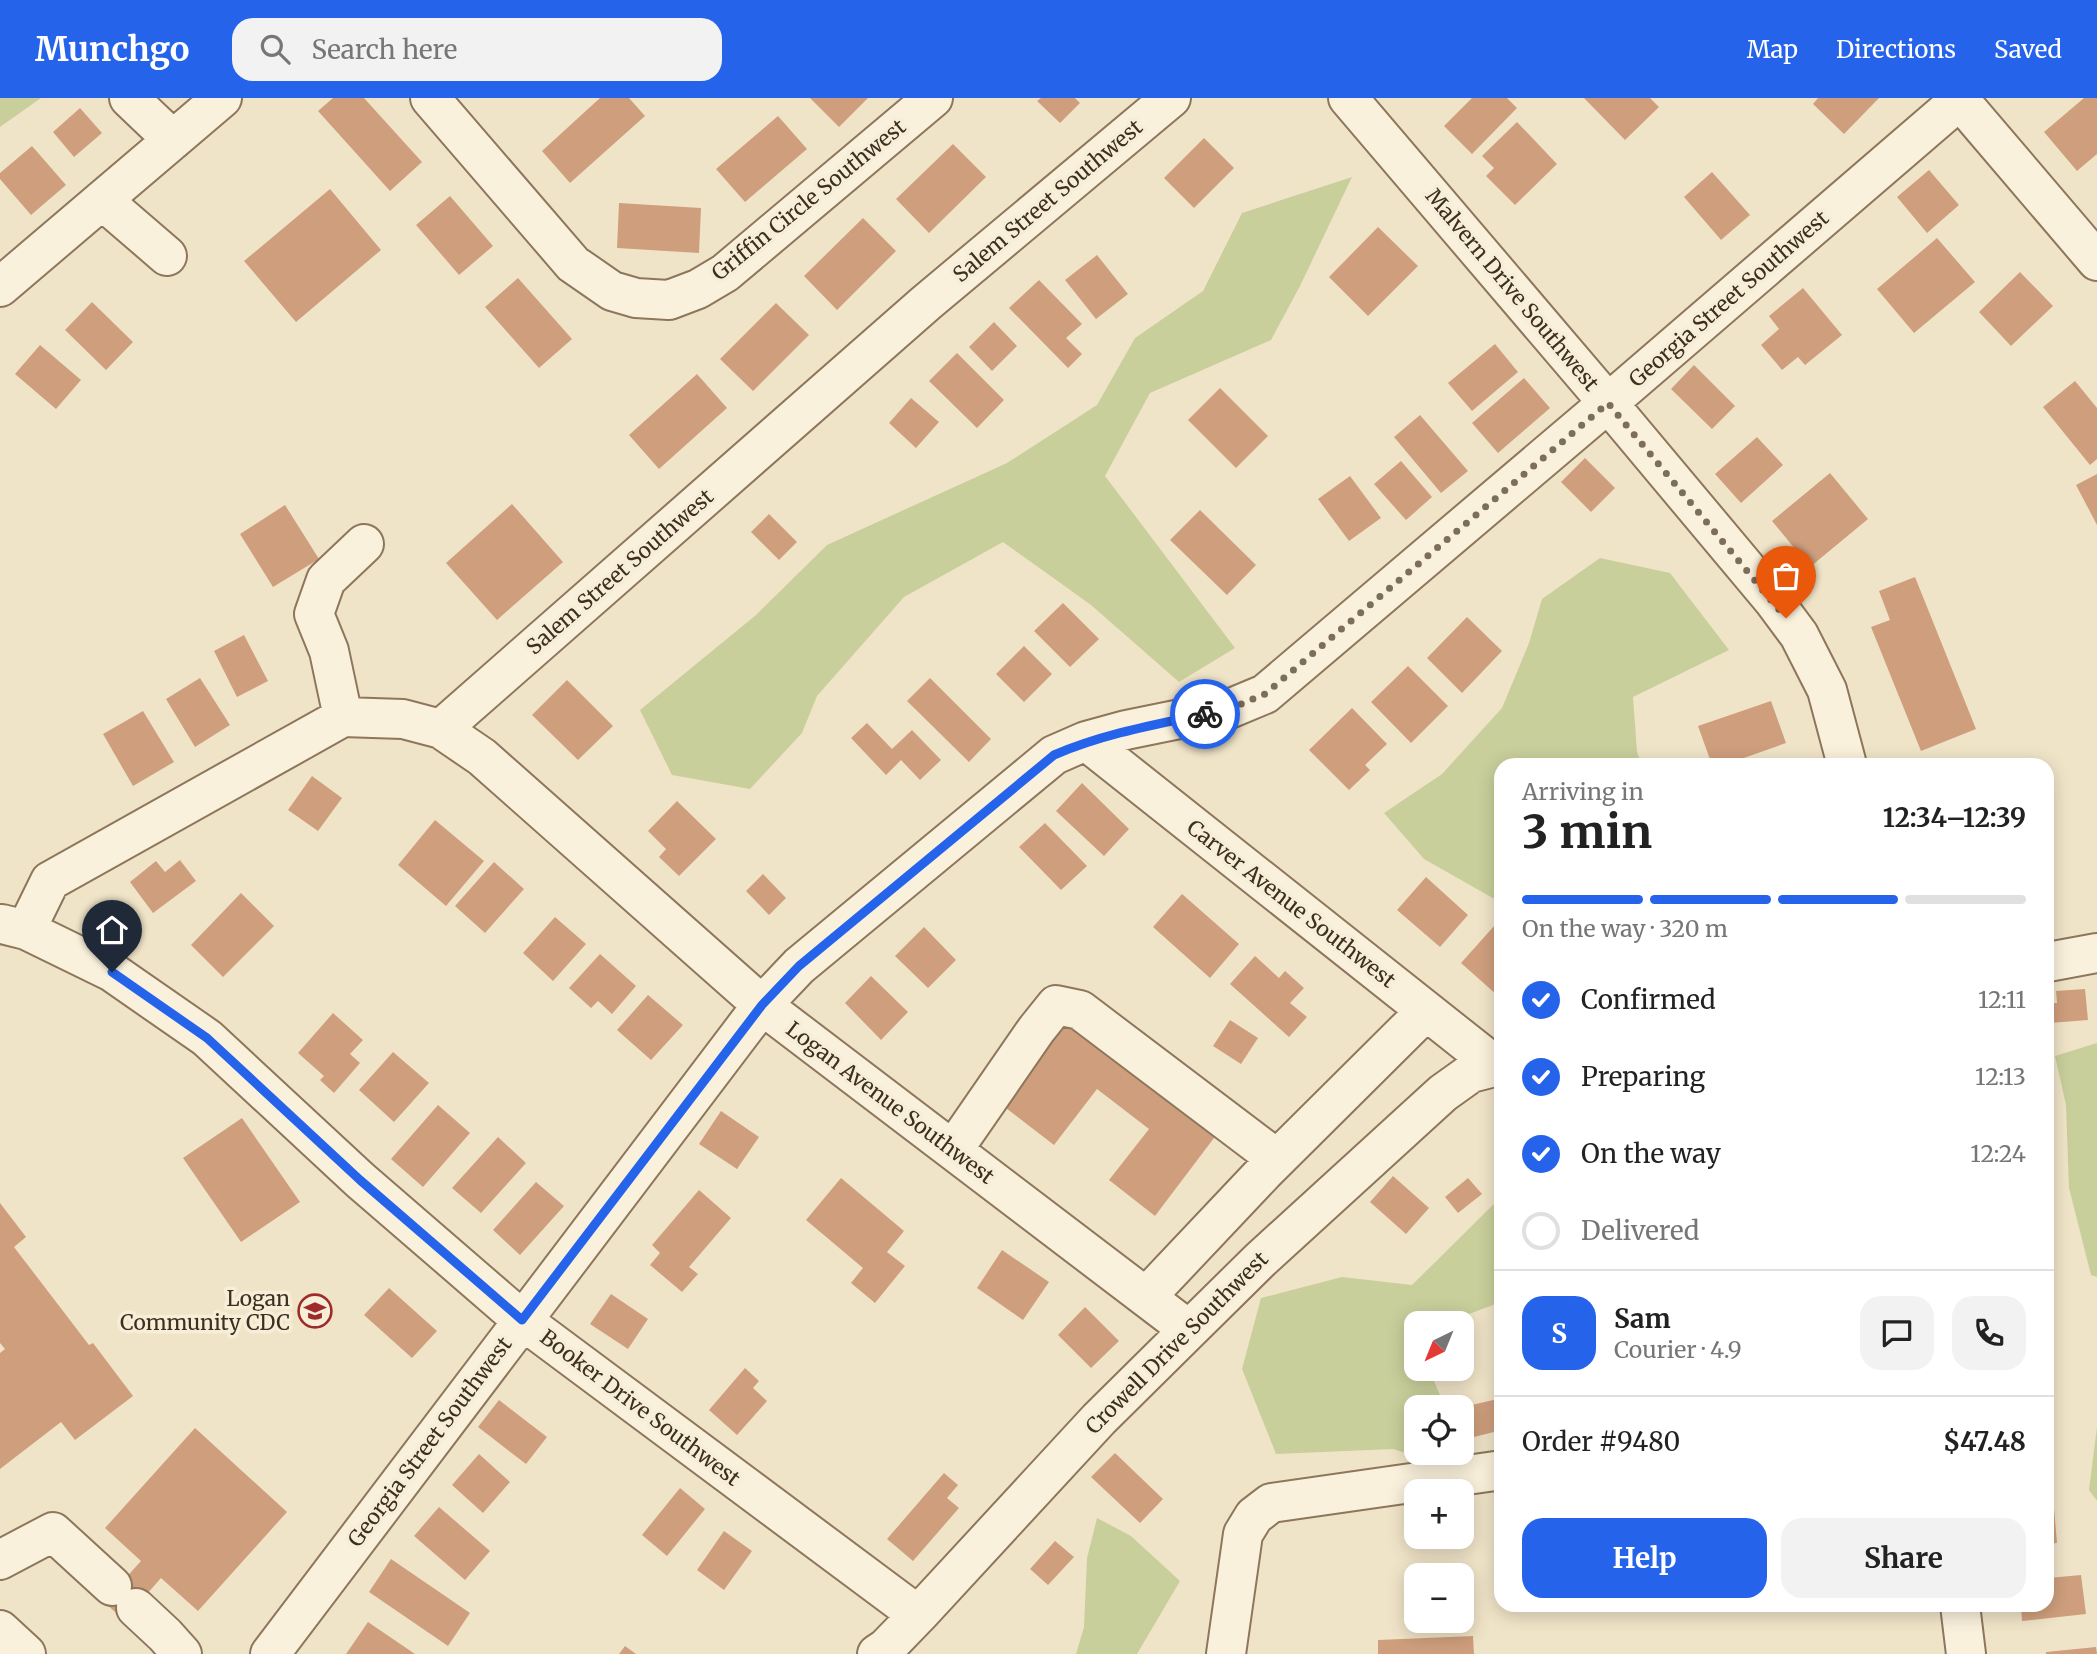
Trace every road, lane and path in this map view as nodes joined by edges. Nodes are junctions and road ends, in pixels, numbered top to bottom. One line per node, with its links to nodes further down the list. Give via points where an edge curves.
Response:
1 (129, 98): 8 (street)
2 (222, 98): 8 (street)
3 (430, 98): 4 (street, Griffin Circle Southwest, via 573,264 612,291 669,300 725,273)
4 (933, 98)
5 (1171, 98): 16 (street, Salem Street Southwest, via 926,303)
6 (1348, 98): 13 (street, Malvern Drive Southwest)
7 (1960, 99): 11 (street); 13 (street, Georgia Street Southwest)
8 (173, 140): 9 (street)
9 (102, 200): 10 (street); 12 (street)
10 (167, 256)
11 (2097, 261)
12 (0, 287)
13 (1608, 403): 17 (street, Georgia Street Southwest, via 1265,694 1229,709); 18 (street, Malvern Drive Southwest, via 1799,635 1827,690)
14 (364, 544): 15 (street, via 326,580 314,614 329,651)
15 (343, 717): 16 (street, via 403,719); 19 (street, via 50,881)
16 (441, 729): 22 (street, Logan Avenue Southwest, via 482,757)
17 (1086, 741): 22 (street, Georgia Street Southwest, via 1054,755 799,966); 23 (street, Carver Avenue Southwest)
18 (1845, 758)
19 (13, 926): 29 (street, Booker Drive Southwest, via 112,972 207,1038 360,1180)
20 (2097, 953): 21 (street)
21 (2054, 961)
22 (762, 1005): 26 (street, Logan Avenue Southwest); 29 (street, Georgia Street Southwest)
23 (1426, 1011): 24 (street, Carver Avenue Southwest); 27 (street)
24 (1494, 1061)
25 (1494, 1066): 30 (street, Crowell Drive Southwest, via 1471,1073 1443,1093)
26 (953, 1150): 27 (street, via 1056,1005 1080,1010); 28 (street, Logan Avenue Southwest)
27 (1277, 1159): 28 (street)
28 (1146, 1297): 30 (street, Logan Avenue Southwest)
29 (522, 1320): 34 (street, Booker Drive Southwest); 38 (street, Georgia Street Southwest)
30 (1189, 1330): 34 (street, Crowell Drive Southwest, via 1099,1419)
31 (1494, 1471): 40 (street, via 1271,1503 1254,1516 1243,1534)
32 (0, 1560): 37 (street, via 53,1532)
33 (1961, 1612): 41 (street)
34 (918, 1615): 39 (street, Crowell Drive Southwest)
35 (0, 1630): 36 (street)
36 (26, 1654)
37 (182, 1654)
38 (270, 1654)
39 (877, 1654)
40 (1226, 1654)
41 (1966, 1654)

